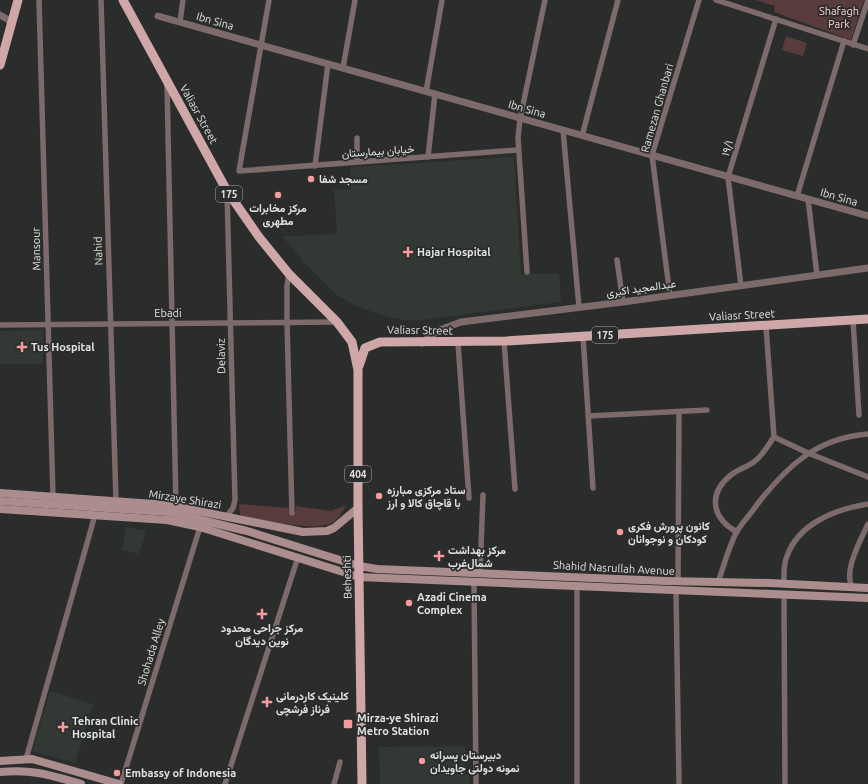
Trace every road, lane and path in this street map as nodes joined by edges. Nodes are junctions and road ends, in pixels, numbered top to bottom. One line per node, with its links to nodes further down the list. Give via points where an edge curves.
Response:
1 (18, 0): 17 (main road)
2 (40, 0): 59 (street, Mansour)
3 (101, 0): 60 (street, Nahid)
4 (122, 0): 26 (main road, Valiasr Street / 175)
5 (183, 0): 18 (street)
6 (269, 0): 20 (street)
7 (355, 0): 25 (street)
8 (442, 0): 27 (street)
9 (545, 0): 29 (street)
10 (618, 0): 31 (street)
11 (699, 0): 34 (street, Ramezan Ghanbari)
12 (716, 0): 16 (street)
13 (868, 0): 21 (street)
14 (0, 15): 17 (street)
15 (158, 16): 18 (street, Ibn Sina)
16 (776, 19): 19 (street); 38 (street, ۱۹/۱)
17 (12, 22): 24 (main road)
18 (180, 22): 20 (street, Ibn Sina)
19 (844, 42): 21 (street); 40 (street)
20 (262, 45): 23 (street, Ibn Sina); 37 (street, خیابان بیمارستان, via 239,171)
21 (853, 45): 22 (street)
22 (868, 49)
23 (328, 64): 25 (street, Ibn Sina); 37 (street)
24 (0, 65)
25 (343, 68): 27 (street, Ibn Sina)
26 (167, 81): 39 (main road, Valiasr Street / 175); 56 (street)
27 (426, 92): 28 (street, Ibn Sina)
28 (435, 94): 29 (street, Ibn Sina); 35 (street)
29 (520, 119): 30 (street, Ibn Sina); 33 (street)
30 (563, 130): 31 (street, Ibn Sina); 51 (street)
31 (582, 136): 34 (street, Ibn Sina)
32 (357, 138): 36 (street)
33 (518, 150): 35 (street, خیابان بیمارستان); 45 (street)
34 (652, 155): 38 (street, Ibn Sina); 49 (street, Ramezan Ghanbari)
35 (428, 157): 36 (street, خیابان بیمارستان)
36 (357, 162): 37 (street, خیابان بیمارستان)
37 (315, 166)
38 (728, 177): 40 (street, Ibn Sina); 48 (street, ۱۹/۱)
39 (227, 191): 46 (main road, Valiasr Street / 175); 57 (street, Delaviz)
40 (797, 196): 41 (street, Ibn Sina)
41 (808, 199): 42 (street, Ibn Sina); 47 (street)
42 (868, 216)
43 (617, 260): 50 (street)
44 (868, 268): 47 (street, عبدالمجید اکبری)
45 (526, 272)
46 (289, 274): 54 (street); 55 (main road, Valiasr Street / 175)
47 (817, 275): 48 (street, عبدالمجید اکبری)
48 (741, 286): 49 (street, عبدالمجید اکبری)
49 (670, 296): 50 (street, عبدالمجید اکبری)
50 (623, 302): 51 (street, عبدالمجید اکبری)
51 (579, 307): 64 (street, عبدالمجید اکبری, via 461,322 437,331)
52 (868, 319): 53 (main road, Valiasr Street / 175)
53 (853, 320): 61 (main road, Valiasr Street / 175); 69 (street)
54 (287, 322): 55 (street, Ebadi); 57 (street, Ebadi); 87 (street)
55 (337, 322): 66 (main road, Valiasr Street / 175, via 352,342)
56 (172, 323): 57 (street, Ebadi); 60 (street, Ebadi); 84 (street)
57 (231, 323): 89 (street, Delaviz, via 235,500)
58 (0, 324): 59 (street, Ebadi)
59 (48, 324): 60 (street, Ebadi); 79 (street, Mansour)
60 (110, 324): 82 (street, Nahid)
61 (766, 326): 62 (main road, Valiasr Street / 175); 72 (street)
62 (583, 336): 63 (main road, Valiasr Street / 175); 70 (street)
63 (504, 341): 65 (main road, Valiasr Street / 175); 76 (street)
64 (422, 343): 65 (main road, Valiasr Street / 175); 66 (main road, Valiasr Street / 175, via 391,341 370,345 363,352)
65 (458, 343): 80 (street)
66 (358, 370): 85 (main road, Beheshti / 404)
67 (707, 410): 68 (street)
68 (679, 412): 70 (street); 99 (street)
69 (859, 415)
70 (589, 416): 75 (street)
71 (868, 434): 73 (street, via 832,441)
72 (774, 437): 73 (street); 92 (street, via 755,461 731,474 716,492 719,517)
73 (808, 453): 74 (street); 92 (street, via 778,480)
74 (868, 477)
75 (593, 488)
76 (515, 489)
77 (0, 493): 79 (main road, Mirzaye Shirazi)
78 (484, 495): 95 (street)
79 (53, 497): 82 (main road, Mirzaye Shirazi)
80 (469, 498)
81 (0, 501): 94 (main road, Mirzaye Shirazi, via 168,512 262,536)
82 (116, 501): 84 (main road, Mirzaye Shirazi)
83 (868, 504): 101 (street, via 831,513 807,529 790,547 786,557)
84 (176, 506): 89 (main road, Mirzaye Shirazi)
85 (358, 508): 89 (main road, Mirzaye Shirazi, via 338,526 318,532 293,530); 94 (main road, Beheshti / 404)
86 (0, 509): 88 (main road)
87 (292, 513)
88 (95, 515): 91 (main road, via 167,520); 109 (street)
89 (226, 517)
90 (868, 524): 104 (street, via 851,568 849,580)
91 (200, 527): 93 (main road); 114 (street, Shohada Alley)
92 (737, 532): 100 (street)
93 (298, 557): 97 (main road); 115 (street)
94 (359, 566): 95 (main road, Shahid Nasrullah Avenue); 97 (main road, Beheshti / 404)
95 (480, 573): 96 (main road, Shahid Nasrullah Avenue)
96 (532, 575): 99 (main road, Shahid Nasrullah Avenue); 102 (main road)
97 (359, 578): 98 (main road, Shahid Nasrullah Avenue); 117 (main road, Beheshti / 404)
98 (474, 582): 102 (main road, Shahid Nasrullah Avenue); 118 (street)
99 (678, 582): 100 (main road, Shahid Nasrullah Avenue)
100 (718, 582): 101 (main road, Shahid Nasrullah Avenue)
101 (784, 584): 104 (main road, Shahid Nasrullah Avenue); 107 (main road)
102 (532, 585): 103 (main road, Shahid Nasrullah Avenue)
103 (576, 586): 106 (main road, Shahid Nasrullah Avenue); 119 (street)
104 (854, 588): 105 (main road, Shahid Nasrullah Avenue)
105 (868, 588)
106 (676, 590): 107 (main road, Shahid Nasrullah Avenue); 120 (street)
107 (784, 595): 108 (main road, Shahid Nasrullah Avenue); 121 (street)
108 (868, 598)
109 (26, 759): 110 (main road); 114 (main road, via 39,760)
110 (0, 761)
111 (340, 762): 116 (street)
112 (0, 772): 113 (main road, via 26,770)
113 (81, 784)
114 (120, 784)
115 (225, 784)
116 (334, 784)
117 (362, 784)
118 (476, 784)
119 (577, 784)
120 (679, 784)
121 (786, 784)

